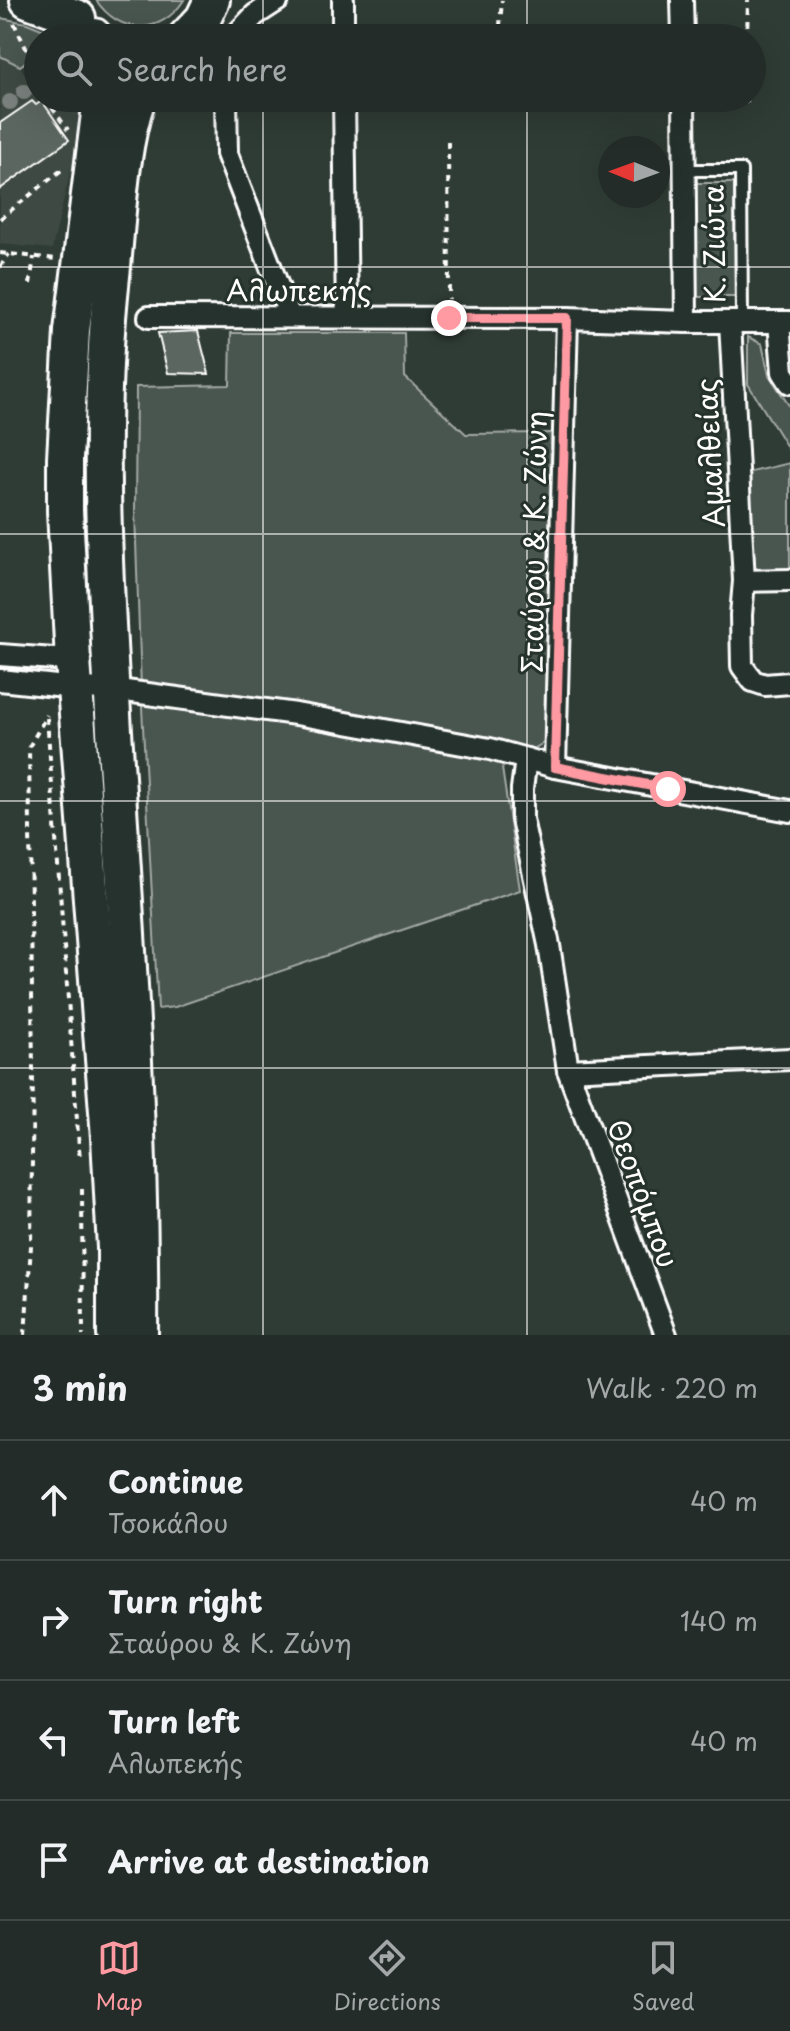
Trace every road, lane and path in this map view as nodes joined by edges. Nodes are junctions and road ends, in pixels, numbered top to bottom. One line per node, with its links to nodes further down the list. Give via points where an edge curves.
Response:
1 (212, 0): 9 (highway)
2 (278, 0): 10 (street)
3 (343, 0): 11 (street)
4 (502, 0): 12 (path)
5 (682, 0): 13 (street)
6 (748, 0): 14 (path)
7 (19, 8): 8 (highway)
8 (79, 24)
9 (198, 24)
10 (246, 24)
11 (343, 24)
12 (500, 24)
13 (683, 24)
14 (747, 24)
15 (55, 112): 21 (path)
16 (99, 112): 44 (highway, via 76,290 65,458)
17 (134, 112): 45 (highway, via 106,332 102,460)
18 (226, 112): 33 (street, via 227,154)
19 (344, 112): 34 (street)
20 (684, 112): 24 (street, Κ. Ζιώτα)
21 (72, 135)
22 (448, 142): 35 (path)
23 (66, 167): 25 (path)
24 (685, 170): 37 (street, Κ. Ζιώτα); 38 (lane, Κ. Ζιώτα, via 741,170)
25 (0, 219)
26 (0, 253): 27 (path)
27 (9, 254): 28 (path); 30 (path)
28 (34, 257): 29 (path); 31 (path)
29 (63, 260)
30 (0, 267)
31 (30, 284)
32 (149, 317): 33 (street, Αλωπεκής)
33 (290, 317): 34 (street, Αλωπεκής)
34 (347, 317): 35 (street, Αλωπεκής)
35 (449, 318): 36 (street, Αλωπεκής)
36 (567, 318): 37 (street, Αλωπεκής); 49 (street, Σταύρου & Κ. Ζώνη)
37 (686, 322): 38 (street, Αλωπεκής)
38 (736, 322): 39 (street, Αλωπεκής); 42 (street, Αμαλθείας)
39 (784, 322): 40 (street, via 783,372)
40 (790, 383)
41 (790, 580): 42 (street)
42 (744, 581): 47 (street, Αμαλθείας, via 742,666 753,681)
43 (0, 655): 44 (street)
44 (74, 674): 45 (street); 46 (street); 57 (highway, via 109,1138)
45 (110, 676): 48 (street); 58 (highway, via 138,1134)
46 (0, 680)
47 (790, 683)
48 (526, 759): 49 (street); 52 (street, Θεοπόμπου, via 522,819)
49 (555, 767): 50 (street)
50 (790, 811)
51 (790, 1059): 52 (street)
52 (568, 1070): 59 (street, Θεοπόμπου)
53 (81, 1173): 55 (path, via 47,715 29,747 33,1072)
54 (82, 1186): 56 (path)
55 (25, 1335)
56 (83, 1335)
57 (115, 1335)
58 (140, 1335)
59 (666, 1335)

